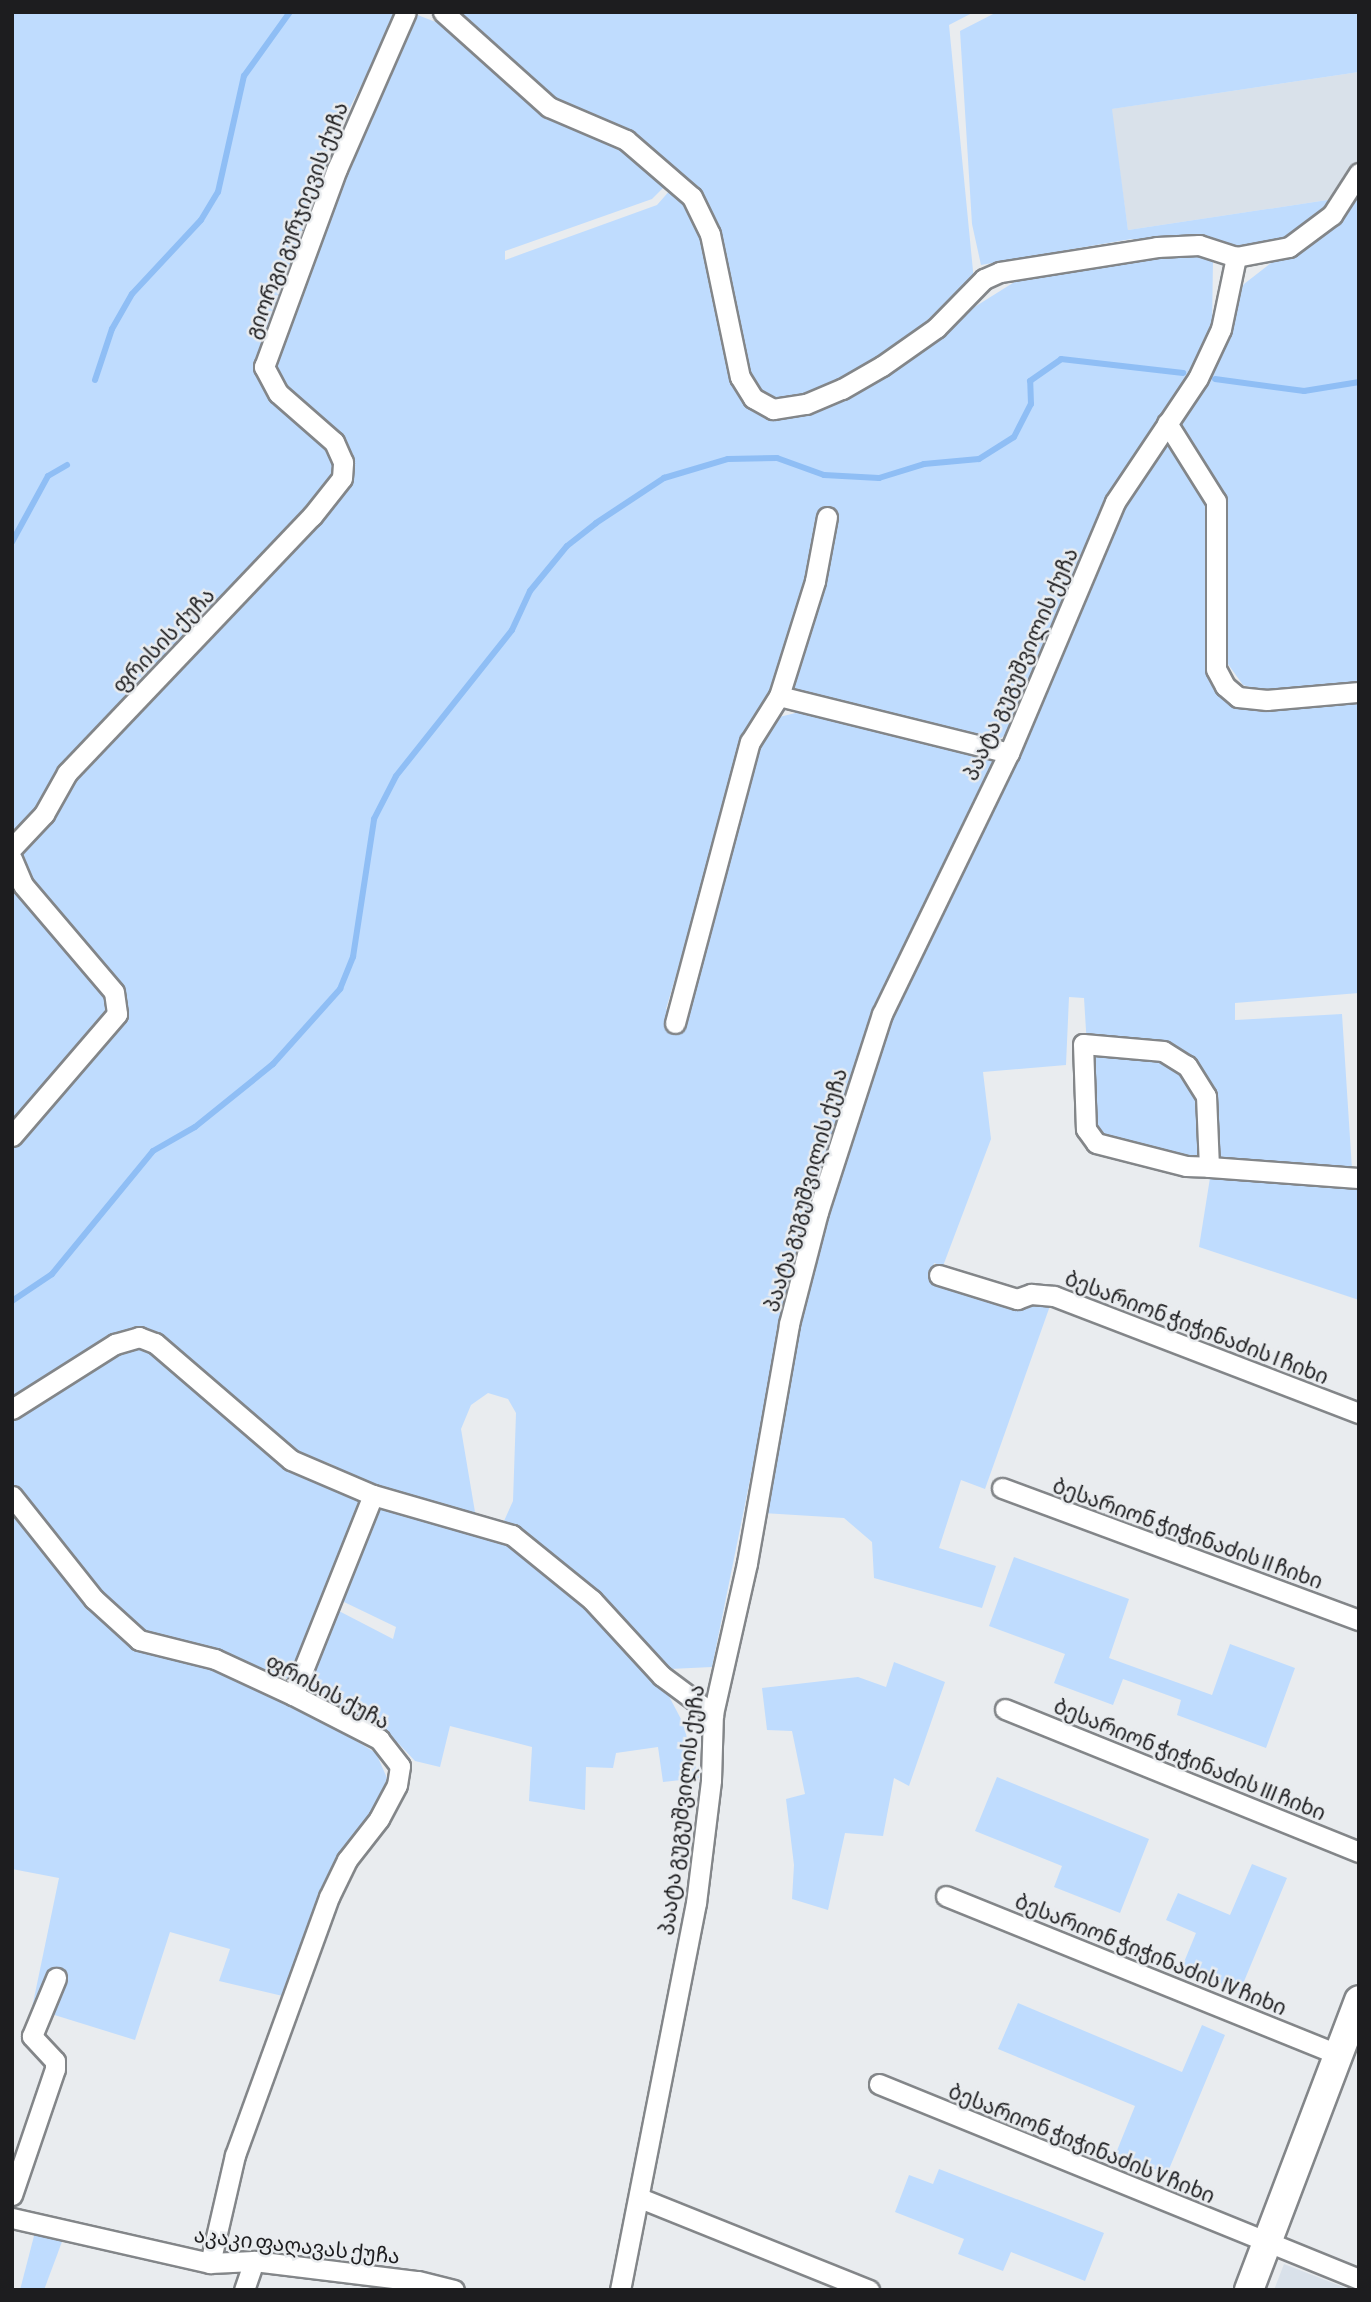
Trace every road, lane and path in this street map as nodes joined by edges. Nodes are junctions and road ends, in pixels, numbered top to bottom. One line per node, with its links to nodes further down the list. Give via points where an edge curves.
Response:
1 (405, 12): 6 (street, გიორგი გურჯიევის ქუჩა, via 337,169 264,367 278,393 334,442)
2 (443, 12): 4 (street, via 549,107 626,140 692,197 710,234 740,377 753,398 773,409 806,404 842,390 883,366 936,328 984,279 1000,272 1171,246 1199,245)
3 (1359, 173): 4 (street, via 1332,215 1309,236 1289,247)
4 (1237, 257): 5 (street, პაატა გუგუშვილის ქუჩა, via 1221,330 1198,378)
5 (1167, 423): 8 (street, via 1216,501 1216,669 1225,686 1238,697 1266,700); 10 (street, პაატა გუგუშვილის ქუჩა, via 1115,502)
6 (343, 462): 11 (street, ფრისის ქუჩა, via 342,478 312,516 67,773 44,814)
7 (827, 517): 9 (street, via 815,581)
8 (1359, 692)
9 (779, 696): 10 (street); 13 (street, via 750,742)
10 (1009, 753): 26 (street, პაატა გუგუშვილის ქუჩა, via 882,1014 818,1212 789,1324 747,1563)
11 (12, 848)
12 (12, 859): 14 (street, via 23,885 114,992 117,1014)
13 (675, 1023)
14 (12, 1136)
15 (1209, 1167): 15 (street, via 1173,1163 1089,1138 1080,1048 1087,1042 1163,1051 1187,1066 1206,1096); 16 (street)
16 (1359, 1178)
17 (939, 1275): 19 (street, ბესარიონ ჭიჭინაძის I ჩიხი, via 1017,1299 1031,1294 1054,1296)
18 (12, 1409): 21 (street, via 115,1344 139,1337 155,1343 291,1460)
19 (1359, 1413)
20 (1002, 1488): 23 (street, ბესარიონ ჭიჭინაძის II ჩიხი)
21 (373, 1495): 24 (street); 26 (street, via 512,1535 592,1600 663,1676)
22 (12, 1496): 24 (street, ფრისის ქუჩა, via 120,1627 139,1640 215,1659)
23 (1359, 1620)
24 (293, 1695): 38 (street, ფრისის ქუჩა, via 379,1739 400,1766 397,1785 379,1819 347,1860 329,1896 235,2155)
25 (1005, 1709): 27 (street, ბესარიონ ჭიჭინაძის III ჩიხი)
26 (713, 1714): 34 (street, პაატა გუგუშვილის ქუჩა, via 711,1780 696,1903 665,2045)
27 (1359, 1852)
28 (946, 1896): 31 (street, ბესარიონ ჭიჭინაძის IV ჩიხი)
29 (56, 1978): 33 (street, via 33,2036 55,2061 55,2069)
30 (1359, 2000): 31 (street)
31 (1339, 2055): 36 (street)
32 (879, 2084): 36 (street, ბესარიონ ჭიჭინაძის V ჩიხი)
33 (12, 2195)
34 (640, 2198): 42 (street, პაატა გუგუშვილის ქუჩა); 43 (street)
35 (12, 2218): 38 (street, აკაკი ფაღავას ქუჩა)
36 (1267, 2243): 39 (street, ბესარიონ ჭიჭინაძის V ჩიხი); 44 (street)
37 (254, 2261): 38 (street, აკაკი ფაღავას ქუჩა); 40 (street); 41 (street, აკაკი ფაღავას ქუჩა, via 418,2281)
38 (210, 2263)
39 (1359, 2279)
40 (244, 2290)
41 (454, 2290)
42 (620, 2290)
43 (869, 2290)
44 (1248, 2290)

